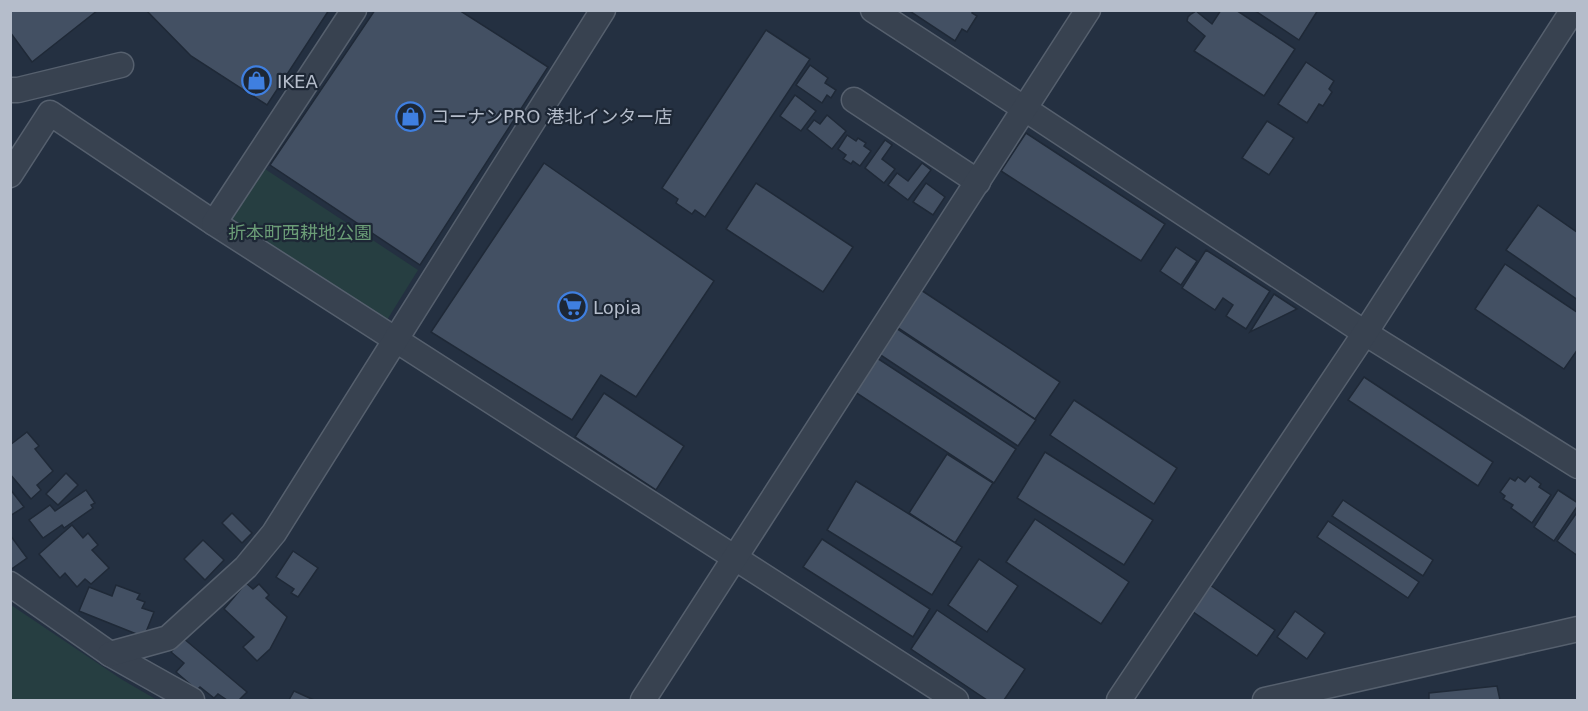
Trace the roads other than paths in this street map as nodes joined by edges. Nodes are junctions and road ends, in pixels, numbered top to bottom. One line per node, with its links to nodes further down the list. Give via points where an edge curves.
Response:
1 (354, 10): 12 (street)
2 (603, 10): 14 (street)
3 (873, 10): 8 (street)
4 (1088, 10): 8 (street)
5 (1573, 10): 13 (street)
6 (121, 65): 7 (street)
7 (10, 90)
8 (1025, 109): 11 (street); 13 (street)
9 (860, 112): 11 (street)
10 (11, 173): 12 (street, via 51,113)
11 (978, 182): 16 (street)
12 (214, 223): 14 (street)
13 (1365, 333): 15 (street); 23 (street)
14 (396, 340): 16 (street); 19 (street, via 274,533 246,567 168,638)
15 (1578, 466)
16 (734, 558): 21 (street); 22 (street)
17 (10, 584): 19 (street)
18 (1578, 629): 24 (street)
19 (110, 654): 20 (street)
20 (192, 700)
21 (643, 700)
22 (956, 700)
23 (1119, 700)
24 (1265, 700)

